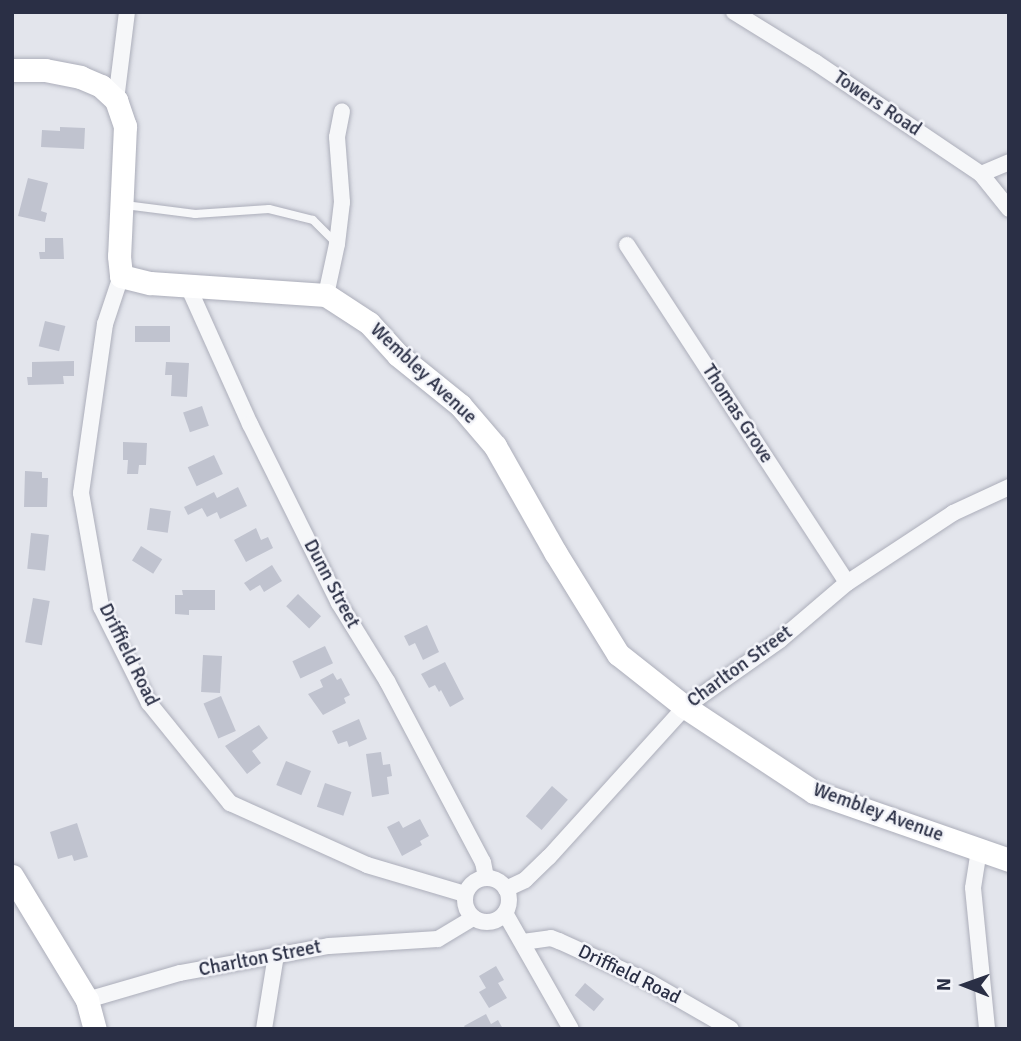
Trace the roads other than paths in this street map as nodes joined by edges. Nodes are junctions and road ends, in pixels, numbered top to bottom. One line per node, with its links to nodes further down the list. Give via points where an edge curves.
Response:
1 (127, 12): 4 (street)
2 (734, 12): 7 (street, Towers Road)
3 (12, 70): 4 (street, via 80,77 101,86)
4 (116, 100): 8 (street, via 125,127)
5 (342, 111): 10 (street, via 337,137 342,202)
6 (1009, 162): 7 (street)
7 (981, 174): 9 (street, Towers Road)
8 (123, 205): 10 (lane, via 195,214 269,209 313,220); 12 (street)
9 (1009, 209)
10 (337, 244): 14 (street)
11 (627, 246): 16 (street, Thomas Grove)
12 (121, 276): 13 (street, Wembley Avenue); 23 (street, Driffield Road, via 105,324 81,493 102,607 149,703 230,803 367,864)
13 (187, 284): 14 (street, Wembley Avenue); 21 (street, Dunn Street, via 339,603 387,681 483,862)
14 (326, 295): 17 (street, Wembley Avenue, via 369,323 398,355 460,405 495,446 618,654)
15 (1009, 487): 16 (street, Charlton Street, via 953,513)
16 (848, 583): 17 (street, Charlton Street, via 780,640)
17 (685, 707): 18 (street, Wembley Avenue, via 814,792); 22 (street, Charlton Street, via 549,857 525,880)
18 (979, 850): 19 (street, Wembley Avenue); 33 (street, via 973,888)
19 (1009, 860)
20 (12, 876): 28 (street)
21 (486, 877): 22 (street, via 498,880); 23 (street, via 472,882)
22 (506, 890): 24 (street)
23 (465, 894): 25 (street)
24 (505, 913): 25 (street, via 490,922); 26 (street)
25 (473, 918): 27 (street, Charlton Street, via 438,939 329,946)
26 (523, 942): 31 (street); 32 (street, Driffield Road, via 559,941 651,983)
27 (276, 955): 28 (street, Charlton Street, via 180,974); 30 (street)
28 (87, 1000): 29 (street)
29 (95, 1029)
30 (264, 1029)
31 (571, 1029)
32 (731, 1029)
33 (987, 1029)

